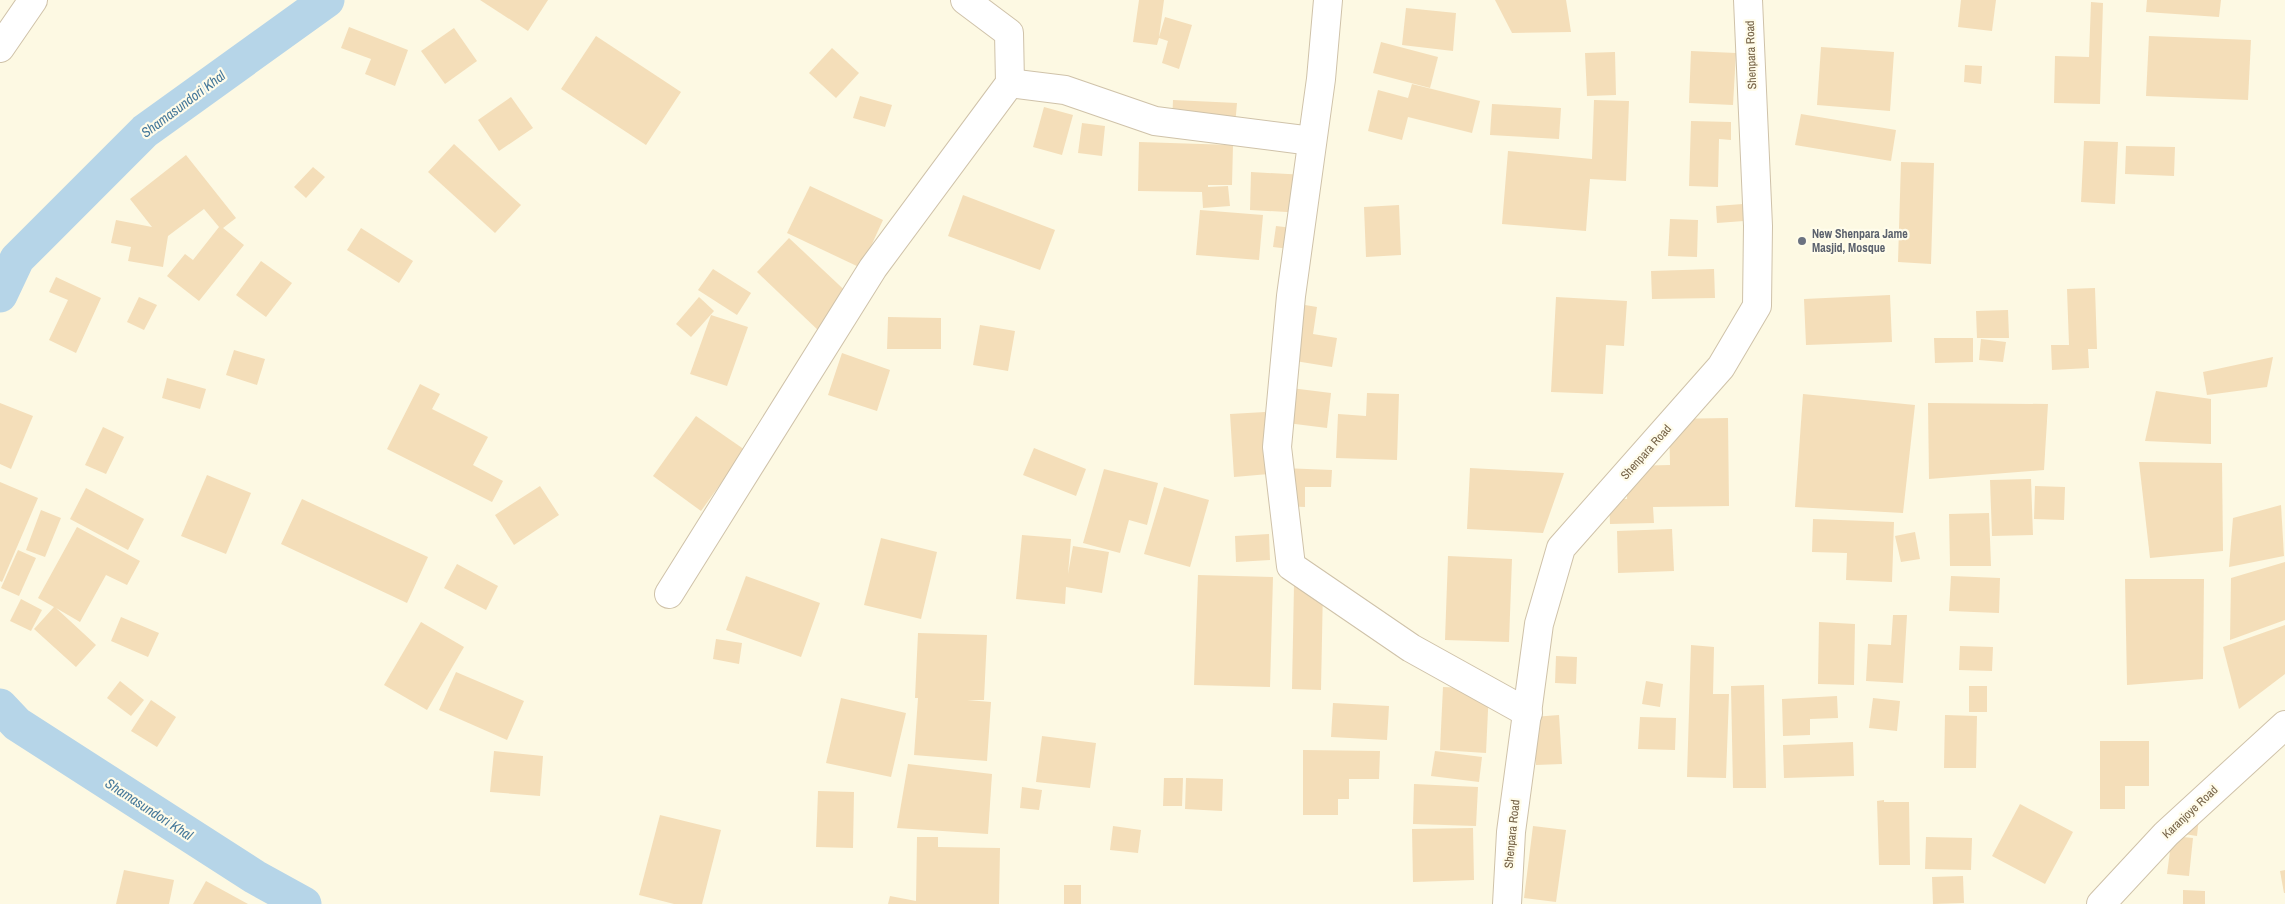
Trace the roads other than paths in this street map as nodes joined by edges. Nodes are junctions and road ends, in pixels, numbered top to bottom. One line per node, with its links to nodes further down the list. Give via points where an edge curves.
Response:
1 (33, 0): 5 (street)
2 (965, 0): 6 (street, via 1009,33)
3 (1328, 0): 7 (street)
4 (1748, 0): 9 (street, Shenpara Road, via 1758,226 1757,306 1721,367 1561,548 1539,624)
5 (0, 48)
6 (1010, 83): 7 (street, via 1064,90 1156,121); 8 (street, via 873,268)
7 (1312, 141): 9 (street, via 1291,296 1277,448 1291,566 1411,648)
8 (669, 594)
9 (1528, 713): 11 (street, Shenpara Road, via 1511,832)
10 (2285, 725): 12 (street, Karanjoye Road, via 2166,834)
11 (1507, 904)
12 (2101, 904)

